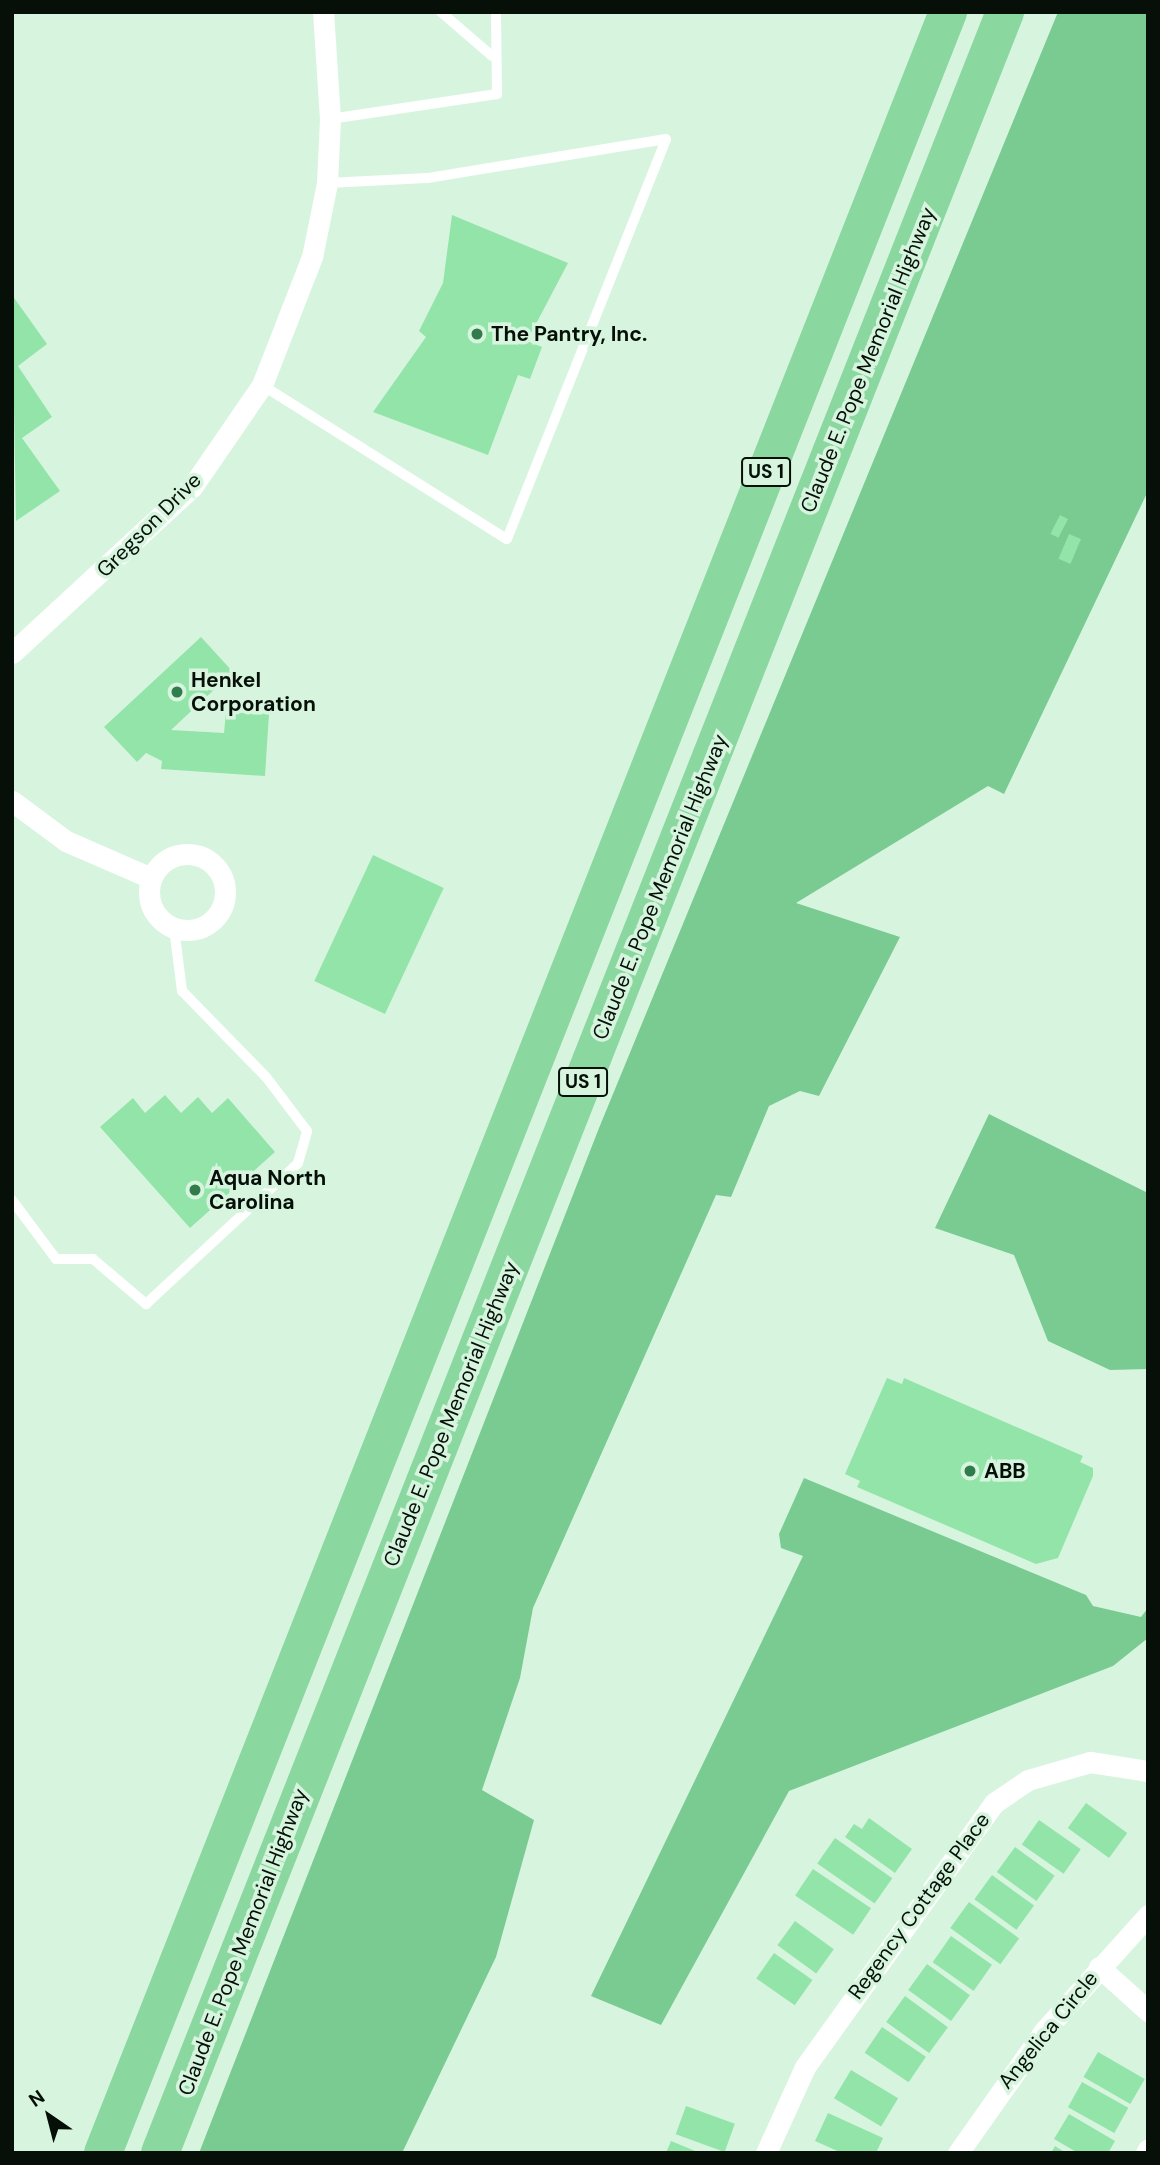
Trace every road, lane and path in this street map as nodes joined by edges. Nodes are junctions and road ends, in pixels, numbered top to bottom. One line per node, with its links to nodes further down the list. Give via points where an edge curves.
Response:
1 (323, 12): 7 (street, Gregson Drive)
2 (441, 12): 6 (lane)
3 (496, 12): 6 (lane)
4 (948, 12): 19 (highway, US 1)
5 (1005, 12): 20 (highway, Claude E. Pope Memorial Highway / US 1)
6 (492, 56): 7 (lane, via 497,94)
7 (330, 119): 8 (street, Gregson Drive)
8 (327, 183): 9 (street, Gregson Drive, via 312,257); 9 (lane, via 427,178 666,139 507,539)
9 (262, 385): 10 (street, Gregson Drive, via 192,487)
10 (12, 653)
11 (12, 801): 12 (street, via 66,841)
12 (151, 878): 13 (street, via 155,913); 13 (street, via 168,859 194,855 223,878 217,915 198,929)
13 (174, 928): 14 (lane, via 182,991 266,1077 307,1131 298,1163 146,1304 93,1259 56,1259)
14 (12, 1200)
15 (1148, 1771): 21 (street, Regency Cottage Place, via 1090,1762 1028,1780 994,1804 805,2067)
16 (1148, 1915): 17 (street, Angelica Circle)
17 (1099, 1967): 18 (street); 22 (street, Angelica Circle, via 1037,2039)
18 (1148, 2011)
19 (103, 2153)
20 (160, 2153)
21 (766, 2153)
22 (958, 2153)

